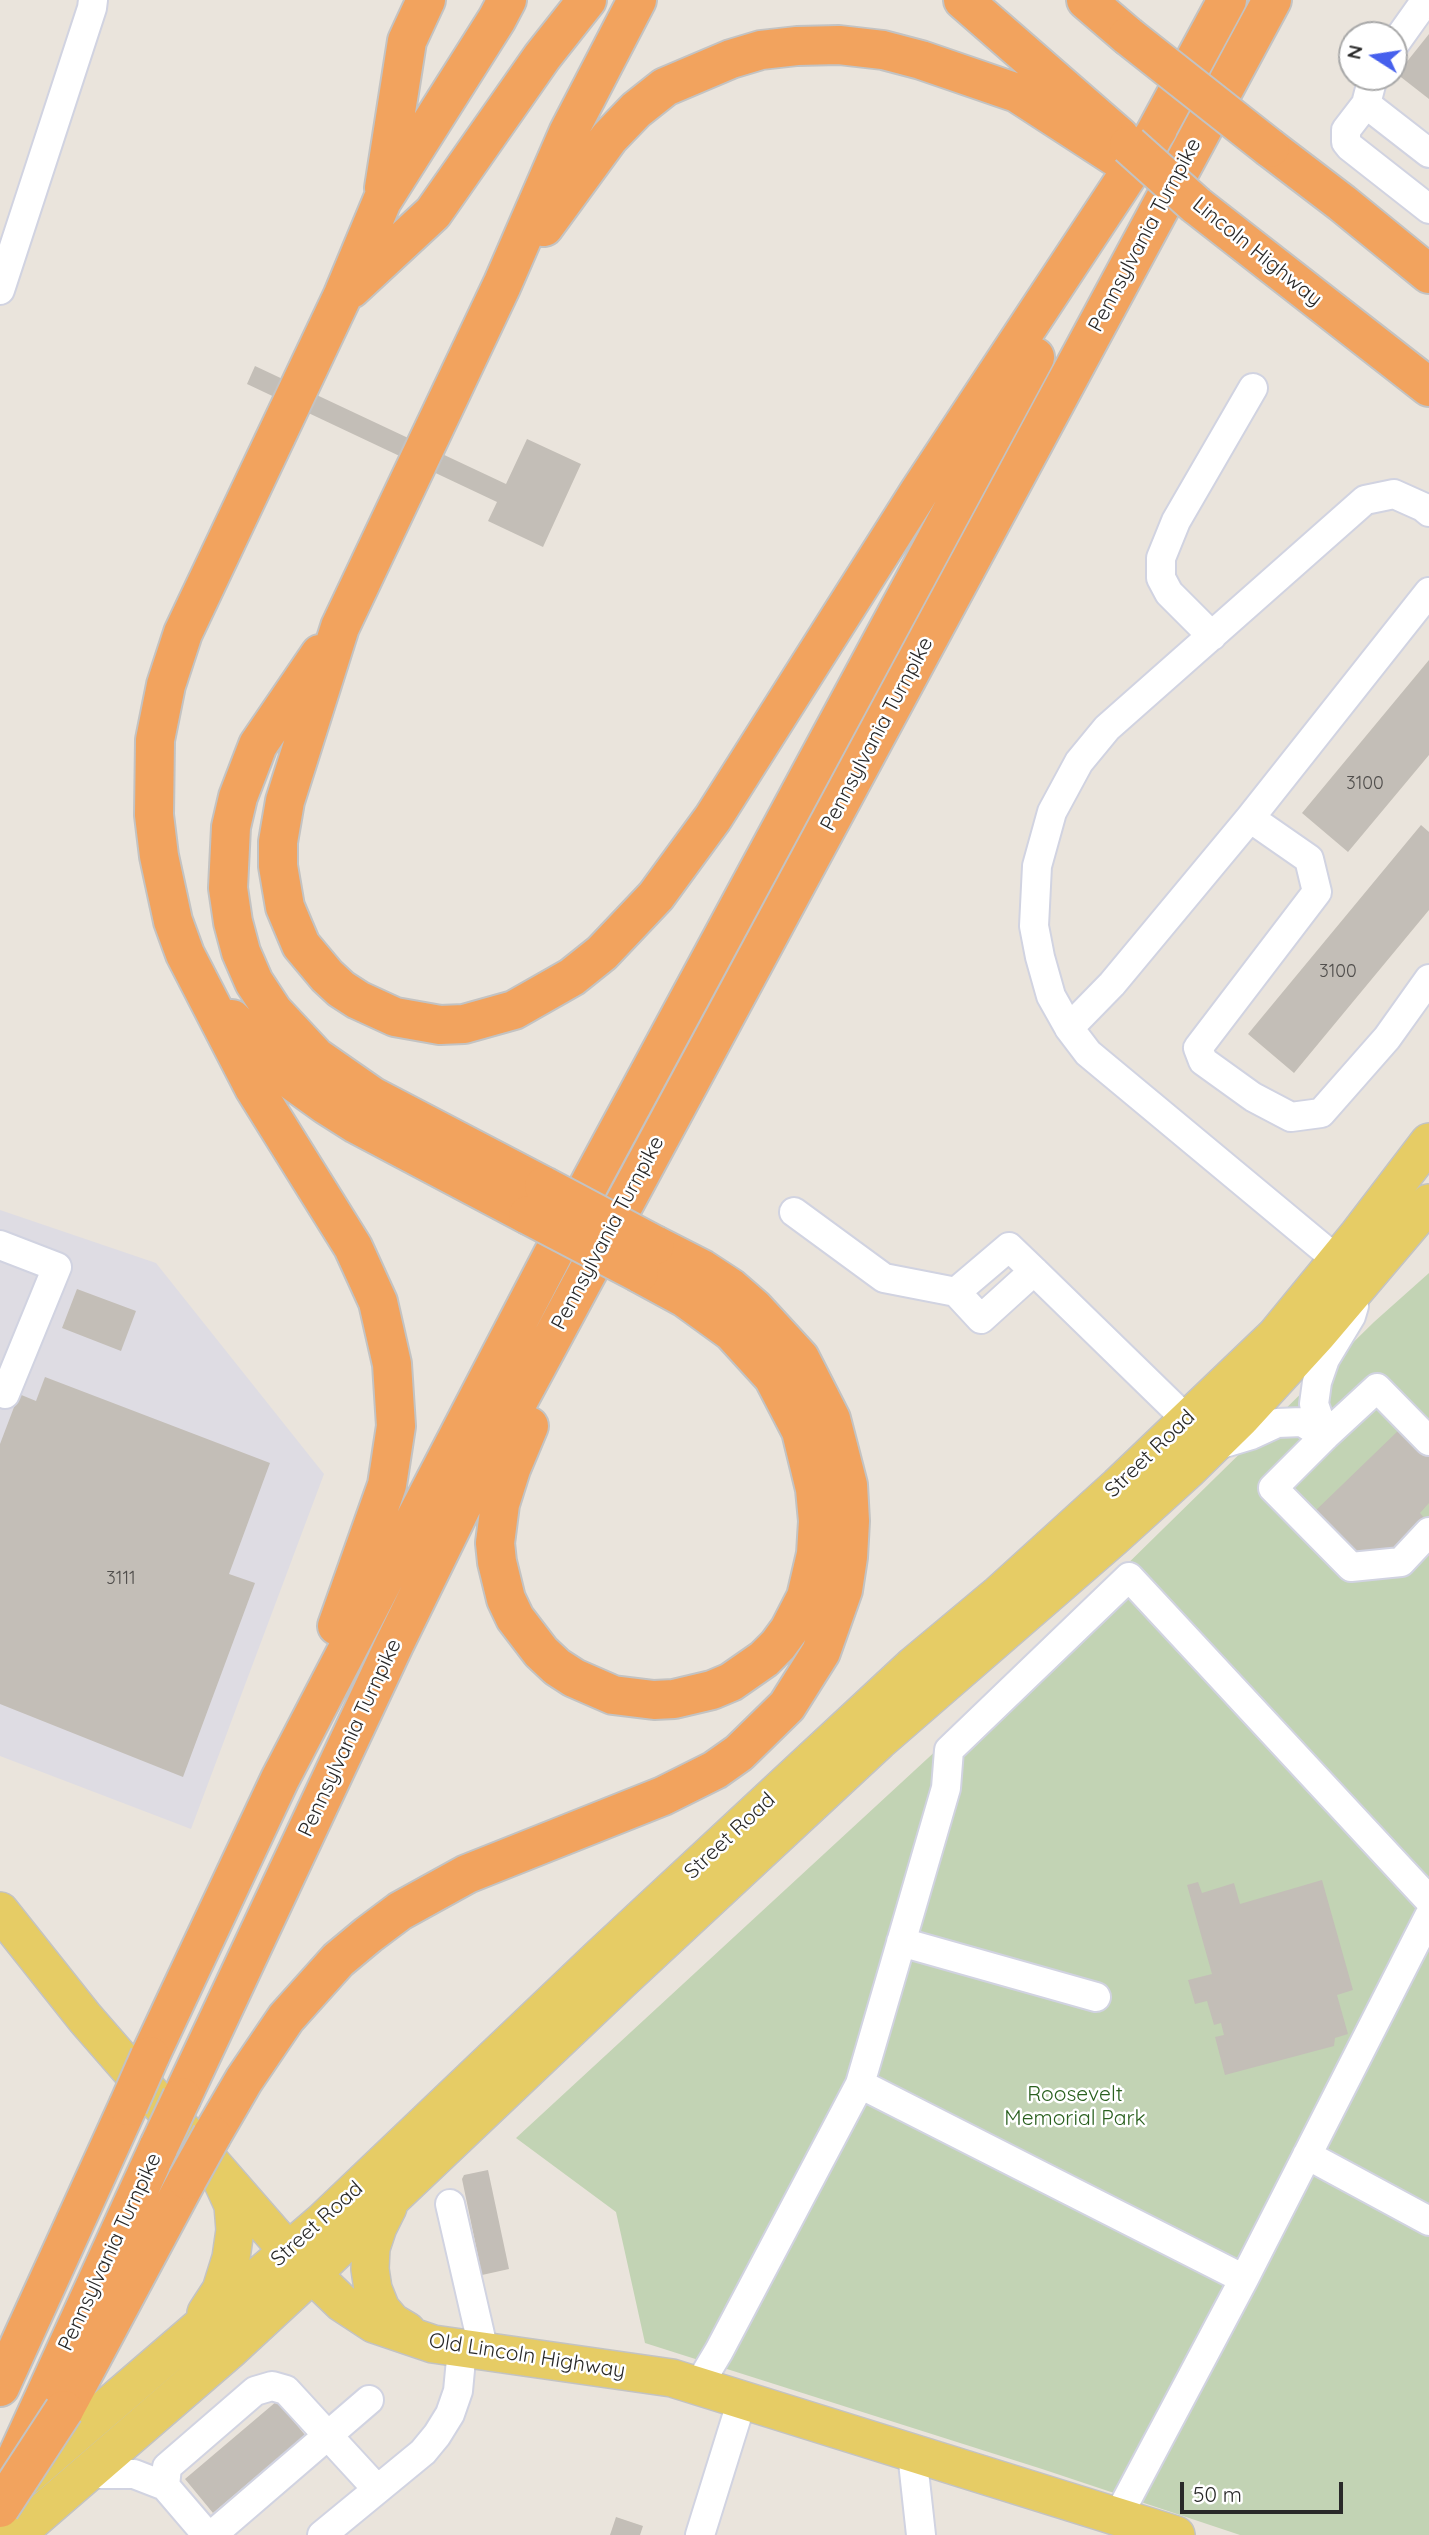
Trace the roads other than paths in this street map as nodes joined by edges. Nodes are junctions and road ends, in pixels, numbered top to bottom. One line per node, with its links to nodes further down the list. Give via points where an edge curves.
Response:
1 (93, 0): 20 (street)
2 (426, 0): 16 (highway, via 407,41)
3 (507, 0): 16 (highway)
4 (587, 0): 21 (highway, via 433,213)
5 (637, 0): 19 (highway, via 568,133)
6 (963, 0): 14 (highway, Lincoln Highway)
7 (1086, 0): 18 (highway, bridge)
8 (1227, 0): 14 (highway, Pennsylvania Turnpike)
9 (1272, 0): 36 (highway, Pennsylvania Turnpike)
10 (1429, 3): 11 (street)
11 (1408, 25)
12 (1369, 91): 17 (street, via 1346,130 1346,142)
13 (1371, 91): 15 (street)
14 (1138, 146): 19 (highway, via 1017,93 883,50 839,44 761,50 676,81 636,110 609,138); 22 (highway, Lincoln Highway, bridge, via 1210,216); 26 (highway, via 684,861 611,945 542,996 514,1010 464,1024 418,1022 358,1000 327,976 301,945 285,907 278,842 285,801); 46 (highway, Pennsylvania Turnpike)
15 (1429, 153)
16 (382, 201): 21 (highway)
17 (1429, 209)
18 (1429, 274)
19 (502, 285): 26 (highway)
20 (0, 289)
21 (342, 297): 30 (highway, via 183,633 159,711 154,779 159,856 173,921)
22 (1429, 387)
23 (1253, 388): 27 (street, via 1176,521 1161,558 1161,578 1169,593)
24 (1429, 512): 27 (street, via 1394,494 1365,500)
25 (1429, 592): 28 (street)
26 (340, 627): 33 (highway, via 258,745 238,797 231,827 228,888 241,952 273,1011 316,1057)
27 (1212, 636): 31 (street, via 1107,728 1079,762 1052,812 1037,866 1034,926 1051,996)
28 (1250, 818): 29 (street, via 1309,859 1317,892 1198,1048 1203,1062 1292,1117 1321,1113 1387,1038); 31 (street, via 1112,984)
29 (1429, 979)
30 (199, 985): 33 (highway, via 269,1058 326,1105 356,1124); 46 (highway, via 254,1088 353,1247 378,1302 393,1364 396,1426 387,1485)
31 (1069, 1028): 39 (street, via 1088,1053)
32 (1429, 1142): 39 (main road, Street Road)
33 (536, 1200): 38 (highway, bridge)
34 (1429, 1203): 39 (main road, Street Road)
35 (794, 1212): 41 (street, via 884,1278 956,1292 1009,1247)
36 (618, 1214): 38 (highway, via 505,1485 497,1524 497,1562 515,1618 557,1667 613,1695 674,1699 712,1690 740,1676 764,1659 789,1630 812,1576 818,1521 801,1431 773,1377 732,1332 685,1297); 72 (highway, Pennsylvania Turnpike, bridge, via 465,1500 182,2096)
37 (0, 1245): 40 (street, via 57,1266 5,1394)
38 (647, 1259): 54 (highway, via 702,1269 754,1308 800,1358 831,1419 848,1485 849,1533 843,1590 821,1652 788,1706 715,1770 663,1796 467,1874 400,1911 368,1935 338,1960 286,2018 244,2080)
39 (1348, 1273): 41 (main road, Street Road); 42 (street, via 1351,1316 1317,1382 1314,1404); 44 (main road, Street Road, via 1317,1335)
40 (0, 1392)
41 (1186, 1419): 44 (street); 58 (main road, Street Road, via 600,1957 341,2204)
42 (1325, 1436): 43 (street, via 1377,1388); 44 (street, via 1303,1422 1276,1423); 45 (street, via 1273,1488 1351,1566 1401,1562)
43 (1429, 1441)
44 (1211, 1447): 55 (main road, Street Road, via 869,1751)
45 (1429, 1532)
46 (280, 1779): 64 (highway, Pennsylvania Turnpike, bridge)
47 (1429, 1900): 50 (street, via 1129,1577 949,1750 946,1788)
48 (0, 1911): 54 (main road, Old Lincoln Highway)
49 (1429, 1916): 53 (street)
50 (901, 1942): 51 (street); 52 (street)
51 (1096, 1997)
52 (860, 2084): 59 (street); 63 (street)
53 (1307, 2155): 57 (street); 59 (street)
54 (206, 2162): 58 (main road, Old Lincoln Highway); 60 (main road, via 233,2205 235,2230 221,2290); 73 (highway, bridge, via 64,2410)
55 (393, 2199): 58 (main road, Street Road); 61 (main road, via 371,2248 373,2289 392,2322)
56 (450, 2204): 62 (street)
57 (1429, 2221)
58 (300, 2263): 60 (main road, Street Road); 61 (main road, Old Lincoln Highway, via 342,2303 374,2324); 69 (main road, Street Road, via 231,2349)
59 (1244, 2279): 74 (street)
60 (182, 2342): 72 (main road, Street Road)
61 (426, 2342): 62 (main road, Old Lincoln Highway)
62 (473, 2350): 63 (main road, Old Lincoln Highway, via 623,2370); 71 (street, via 462,2369 450,2414 437,2435)
63 (698, 2386): 66 (main road, Old Lincoln Highway)
64 (0, 2387)
65 (369, 2400): 67 (street)
66 (742, 2400): 68 (main road, Old Lincoln Highway); 78 (street)
67 (328, 2436): 70 (street, via 286,2390 272,2386 255,2391 167,2467); 71 (street); 76 (street)
68 (912, 2453): 74 (main road, Old Lincoln Highway); 79 (street)
69 (84, 2474): 70 (street, via 134,2474); 75 (main road, Street Road)
70 (165, 2486): 76 (street)
71 (377, 2489): 77 (street)
72 (0, 2497)
73 (0, 2508)
74 (1118, 2516): 80 (main road, Old Lincoln Highway)
75 (16, 2535)
76 (209, 2535)
77 (322, 2535)
78 (700, 2535)
79 (921, 2535)
80 (1176, 2535)

